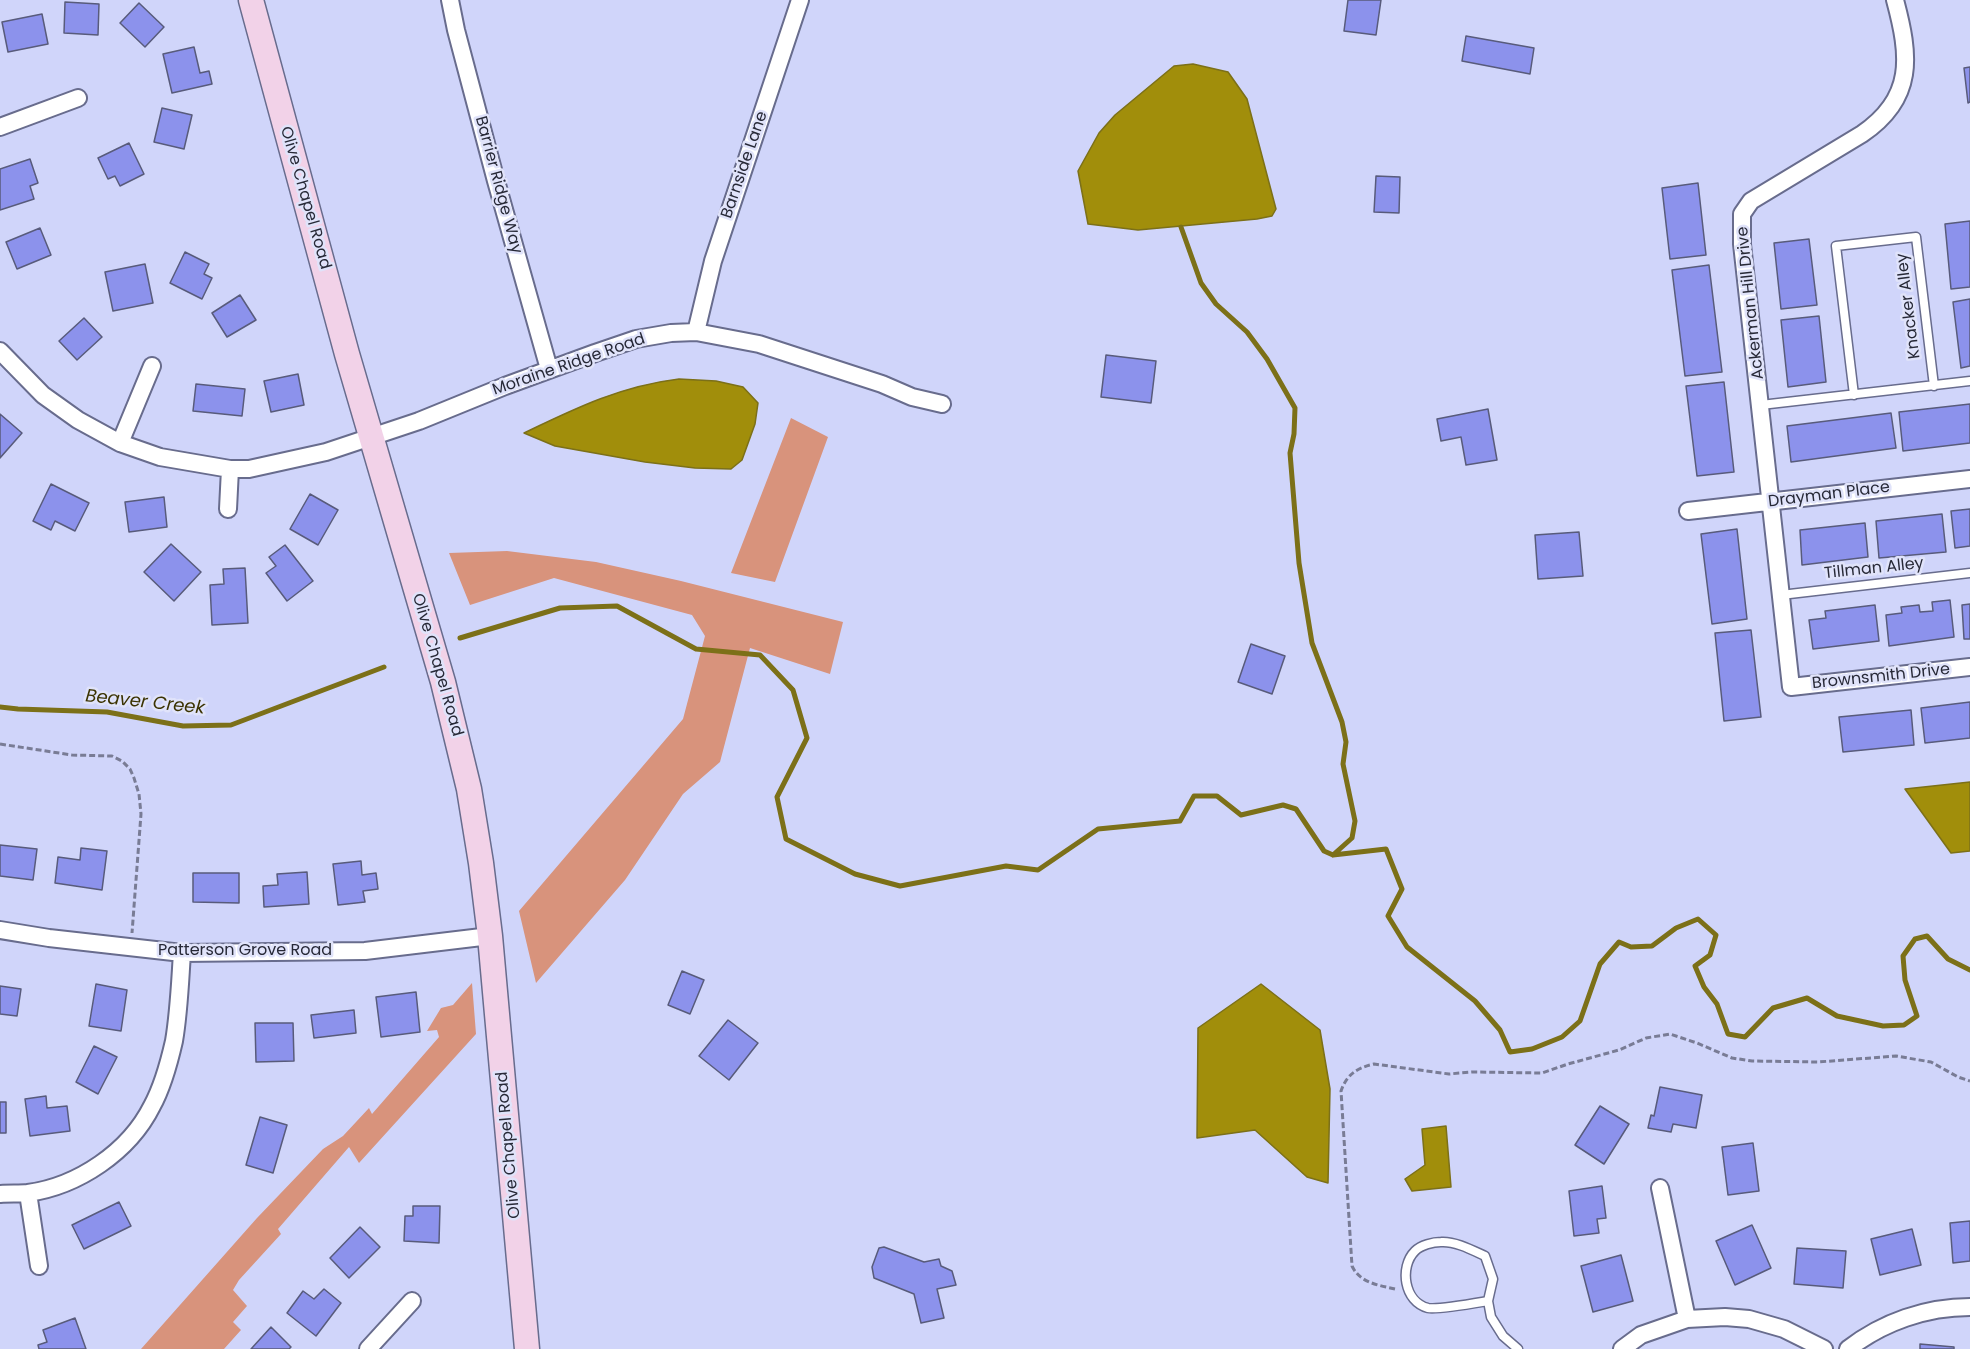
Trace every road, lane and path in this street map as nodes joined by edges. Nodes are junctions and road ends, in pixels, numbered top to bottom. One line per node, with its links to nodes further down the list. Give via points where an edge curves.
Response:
1 (251, 0): 16 (main road, Olive Chapel Road)
2 (450, 0): 10 (street, Barrier Ridge Way)
3 (800, 0): 7 (street, Barnside Lane, via 713,261)
4 (1895, 0): 15 (street, Ackerman Hill Drive, via 1905,68 1902,85 1888,112 1862,134 1750,201 1742,214)
5 (78, 98): 6 (street)
6 (0, 127)
7 (696, 332): 10 (street, Moraine Ridge Road, via 636,339); 14 (street, Moraine Ridge Road, via 759,344)
8 (0, 351): 17 (street, Moraine Ridge Road, via 43,394 78,420)
9 (152, 366): 17 (street)
10 (549, 369): 16 (street, Moraine Ridge Road)
11 (1970, 381): 12 (lane)
12 (1934, 386): 13 (lane); 13 (lane, Knacker Alley, via 1916,237 1893,239 1836,246)
13 (1854, 395): 15 (lane)
14 (942, 404)
15 (1761, 405): 20 (street, Ackerman Hill Drive)
16 (372, 437): 18 (street, Moraine Ridge Road, via 301,459 249,470); 30 (main road, Olive Chapel Road, via 461,750 476,825)
17 (120, 443): 18 (street, Moraine Ridge Road, via 160,457)
18 (230, 469): 21 (street)
19 (1970, 479): 20 (street, Drayman Place)
20 (1771, 501): 22 (street, Drayman Place); 24 (street, Ackerman Hill Drive)
21 (228, 509)
22 (1688, 511)
23 (1970, 573): 24 (lane, Tillman Alley)
24 (1781, 595): 26 (street, Ackerman Hill Drive)
25 (1970, 667): 26 (street, Brownsmith Drive)
26 (1791, 687)
27 (0, 744): 29 (path, via 72,755 112,756 130,770 141,814)
28 (0, 930): 31 (street, Patterson Grove Road)
29 (131, 936)
30 (490, 936): 31 (street, Patterson Grove Road, via 365,951); 43 (main road, Olive Chapel Road)
31 (182, 953): 34 (street, via 174,1038 152,1107 128,1141 96,1167 68,1182)
32 (1970, 1081): 37 (path, via 1931,1062 1896,1056 1818,1062 1732,1058 1670,1034 1646,1038 1542,1073 1449,1074 1374,1064 1353,1071 1341,1091 1352,1266 1365,1281)
33 (1660, 1188): 41 (street)
34 (28, 1193): 35 (street); 36 (street)
35 (0, 1194)
36 (39, 1266)
37 (1408, 1293): 39 (lane, via 1429,1308); 39 (lane, via 1409,1262 1415,1251 1442,1241 1485,1256 1493,1279)
38 (412, 1301): 42 (street)
39 (1488, 1301): 44 (lane, via 1491,1317 1503,1336)
40 (1970, 1307): 47 (street, via 1909,1316)
41 (1687, 1318): 45 (street, via 1641,1335); 46 (street, via 1749,1319 1784,1329)
42 (368, 1349)
43 (527, 1349)
44 (1518, 1349)
45 (1622, 1349)
46 (1824, 1349)
47 (1848, 1349)

